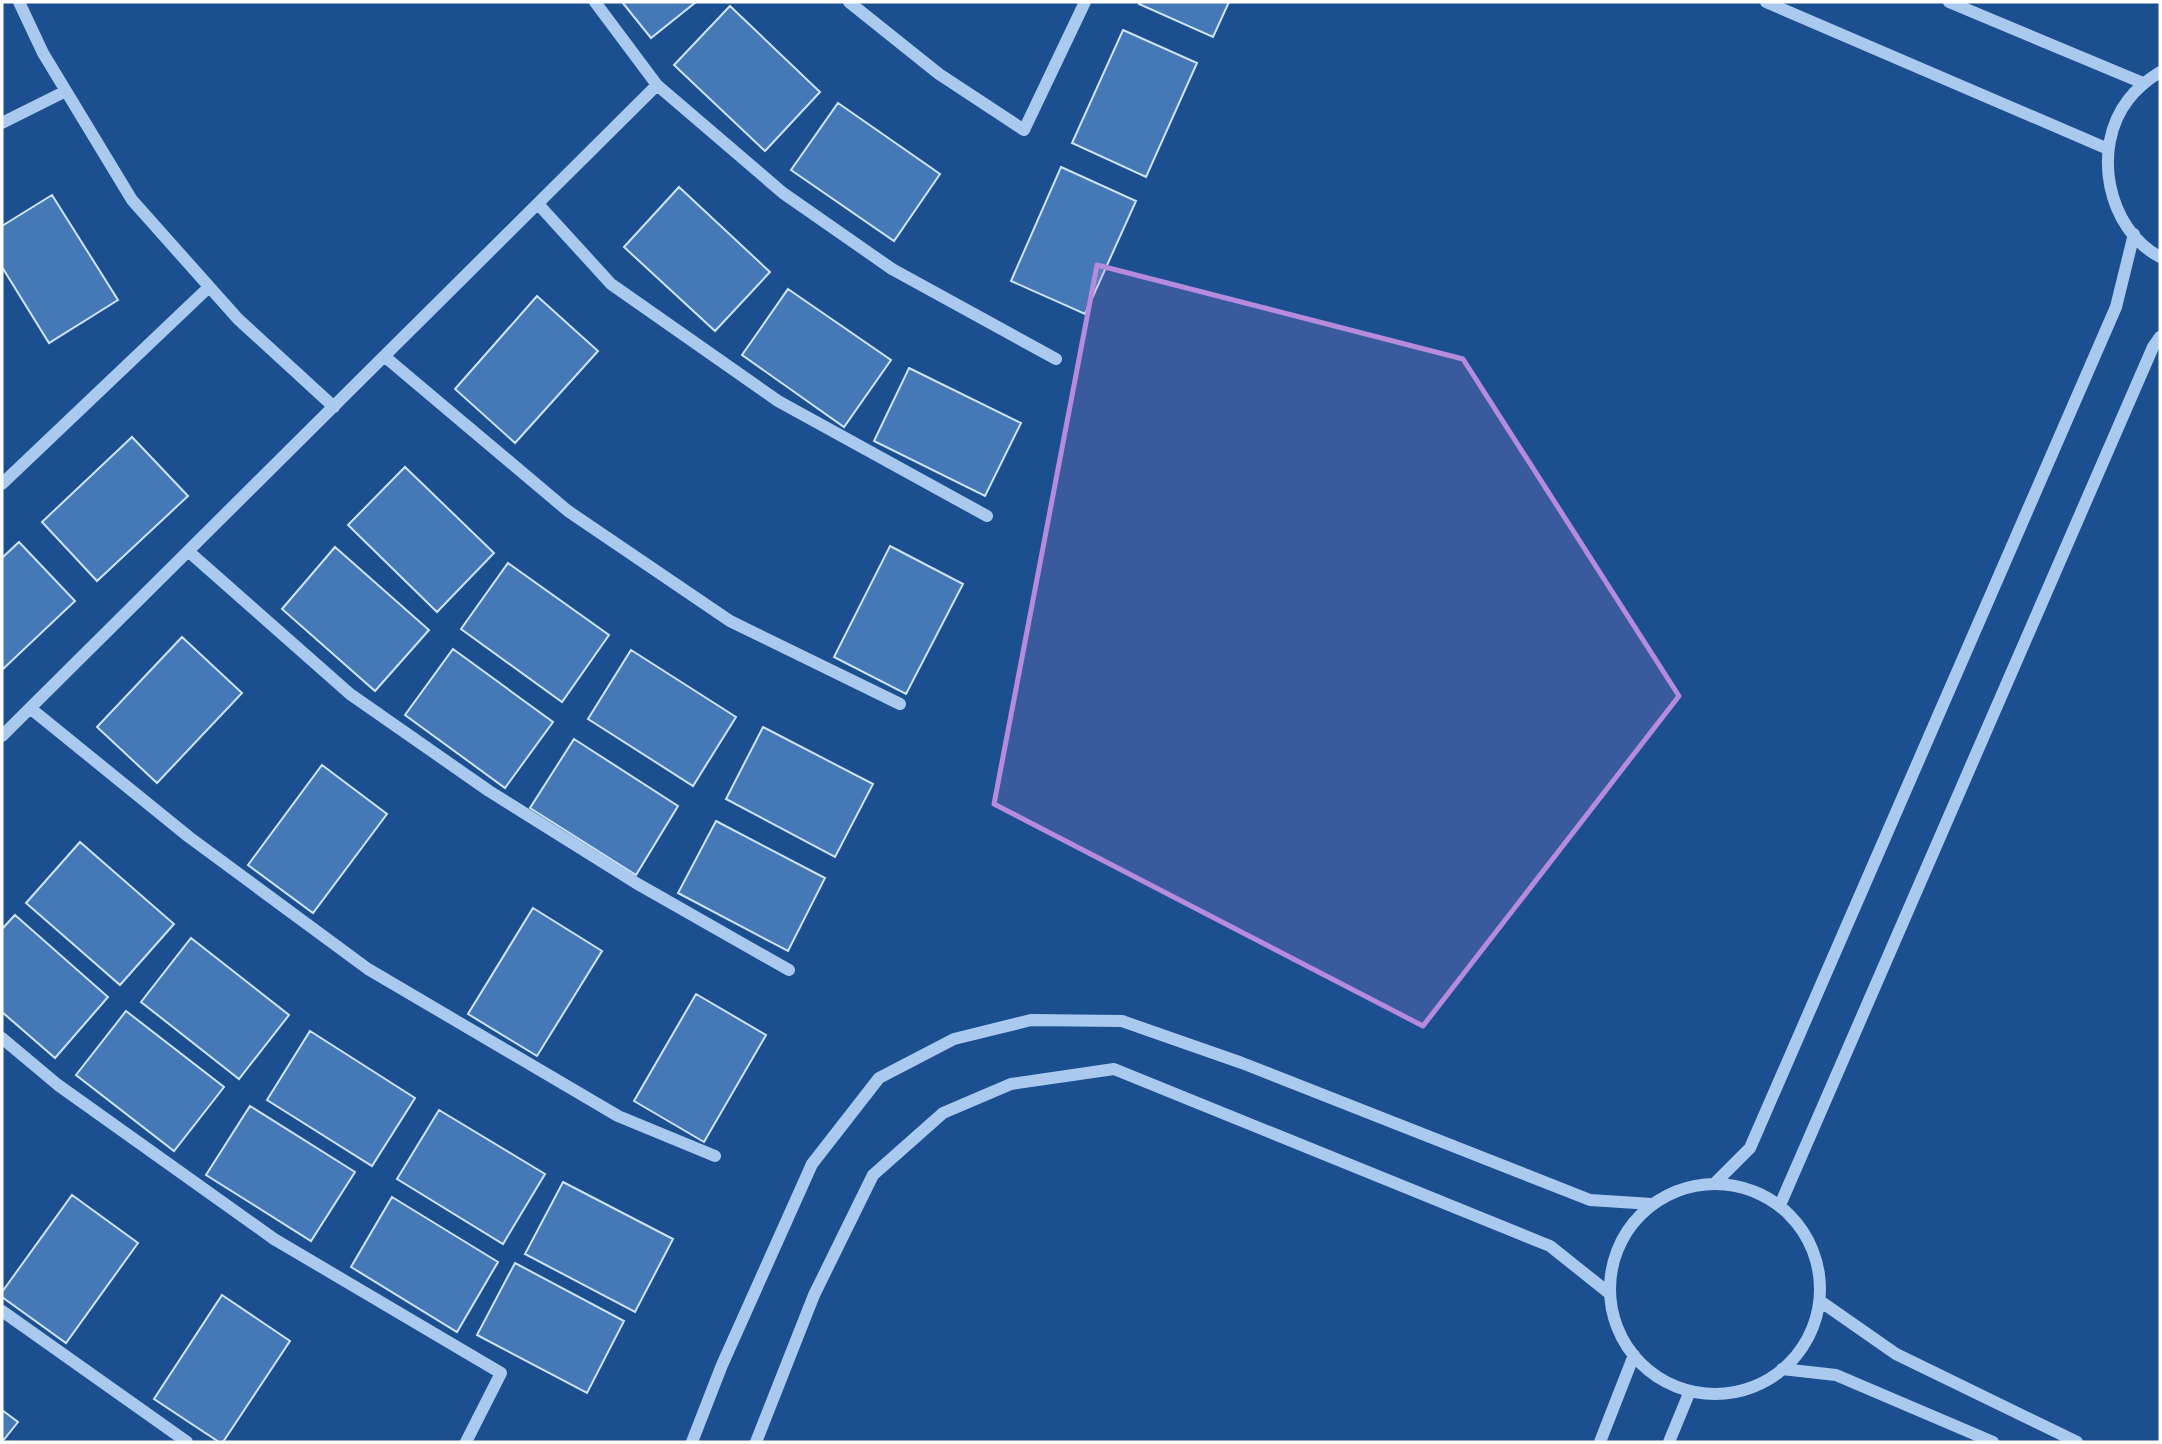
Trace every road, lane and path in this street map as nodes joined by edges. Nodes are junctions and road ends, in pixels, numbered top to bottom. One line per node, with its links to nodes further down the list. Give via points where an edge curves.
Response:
1 (19, 2): 10 (street)
2 (595, 2): 9 (street)
3 (849, 2): 4 (street, via 939,74 1024,130)
4 (1085, 2)
5 (1766, 2): 12 (street)
6 (1949, 2): 8 (street)
7 (2160, 72): 8 (street)
8 (2143, 83): 12 (street, via 2126,102)
9 (657, 85): 13 (street); 19 (street, via 783,193 892,269)
10 (66, 91): 11 (street); 16 (street, via 132,200)
11 (2, 123)
12 (2108, 149): 14 (street, via 2109,187 2124,223)
13 (538, 204): 18 (street); 22 (street, via 611,284 778,401)
14 (2134, 234): 15 (street); 30 (street, via 2116,307 1751,1148)
15 (2160, 257)
16 (209, 287): 20 (street); 21 (street)
17 (2160, 337): 32 (street)
18 (384, 356): 20 (street); 24 (street, via 568,511 730,621)
19 (1056, 359)
20 (334, 407): 23 (street)
21 (2, 484)
22 (986, 516)
23 (188, 551): 25 (street); 27 (street, via 350,694 489,791 636,883)
24 (900, 704)
25 (30, 708): 26 (street); 29 (street, via 189,838 368,969 618,1116)
26 (2, 736)
27 (789, 970)
28 (2, 1038): 40 (street, via 58,1085 274,1239 501,1373)
29 (715, 1156)
30 (1715, 1183): 31 (street, via 1682,1188); 32 (street, via 1749,1188)
31 (1652, 1204): 33 (street, via 1623,1238 1614,1259); 41 (street, via 1590,1200 1242,1063 1122,1021 1031,1020 980,1032 954,1039 879,1078 812,1164)
32 (1780, 1205): 34 (street, via 1804,1232 1818,1265)
33 (1609, 1293): 36 (street, via 1617,1326); 42 (street, via 1550,1245 1114,1069 1011,1084 943,1113 873,1175 814,1295)
34 (1820, 1301): 37 (street, via 1810,1335); 46 (street, via 1896,1354)
35 (2, 1311): 39 (street)
36 (1634, 1355): 38 (street, via 1659,1378); 43 (street)
37 (1782, 1369): 38 (street, via 1760,1385 1726,1394); 45 (street, via 1836,1375)
38 (1690, 1391): 44 (street)
39 (187, 1442)
40 (466, 1442)
41 (692, 1442)
42 (756, 1442)
43 (1600, 1442)
44 (1669, 1442)
45 (1993, 1442)
46 (2077, 1442)

